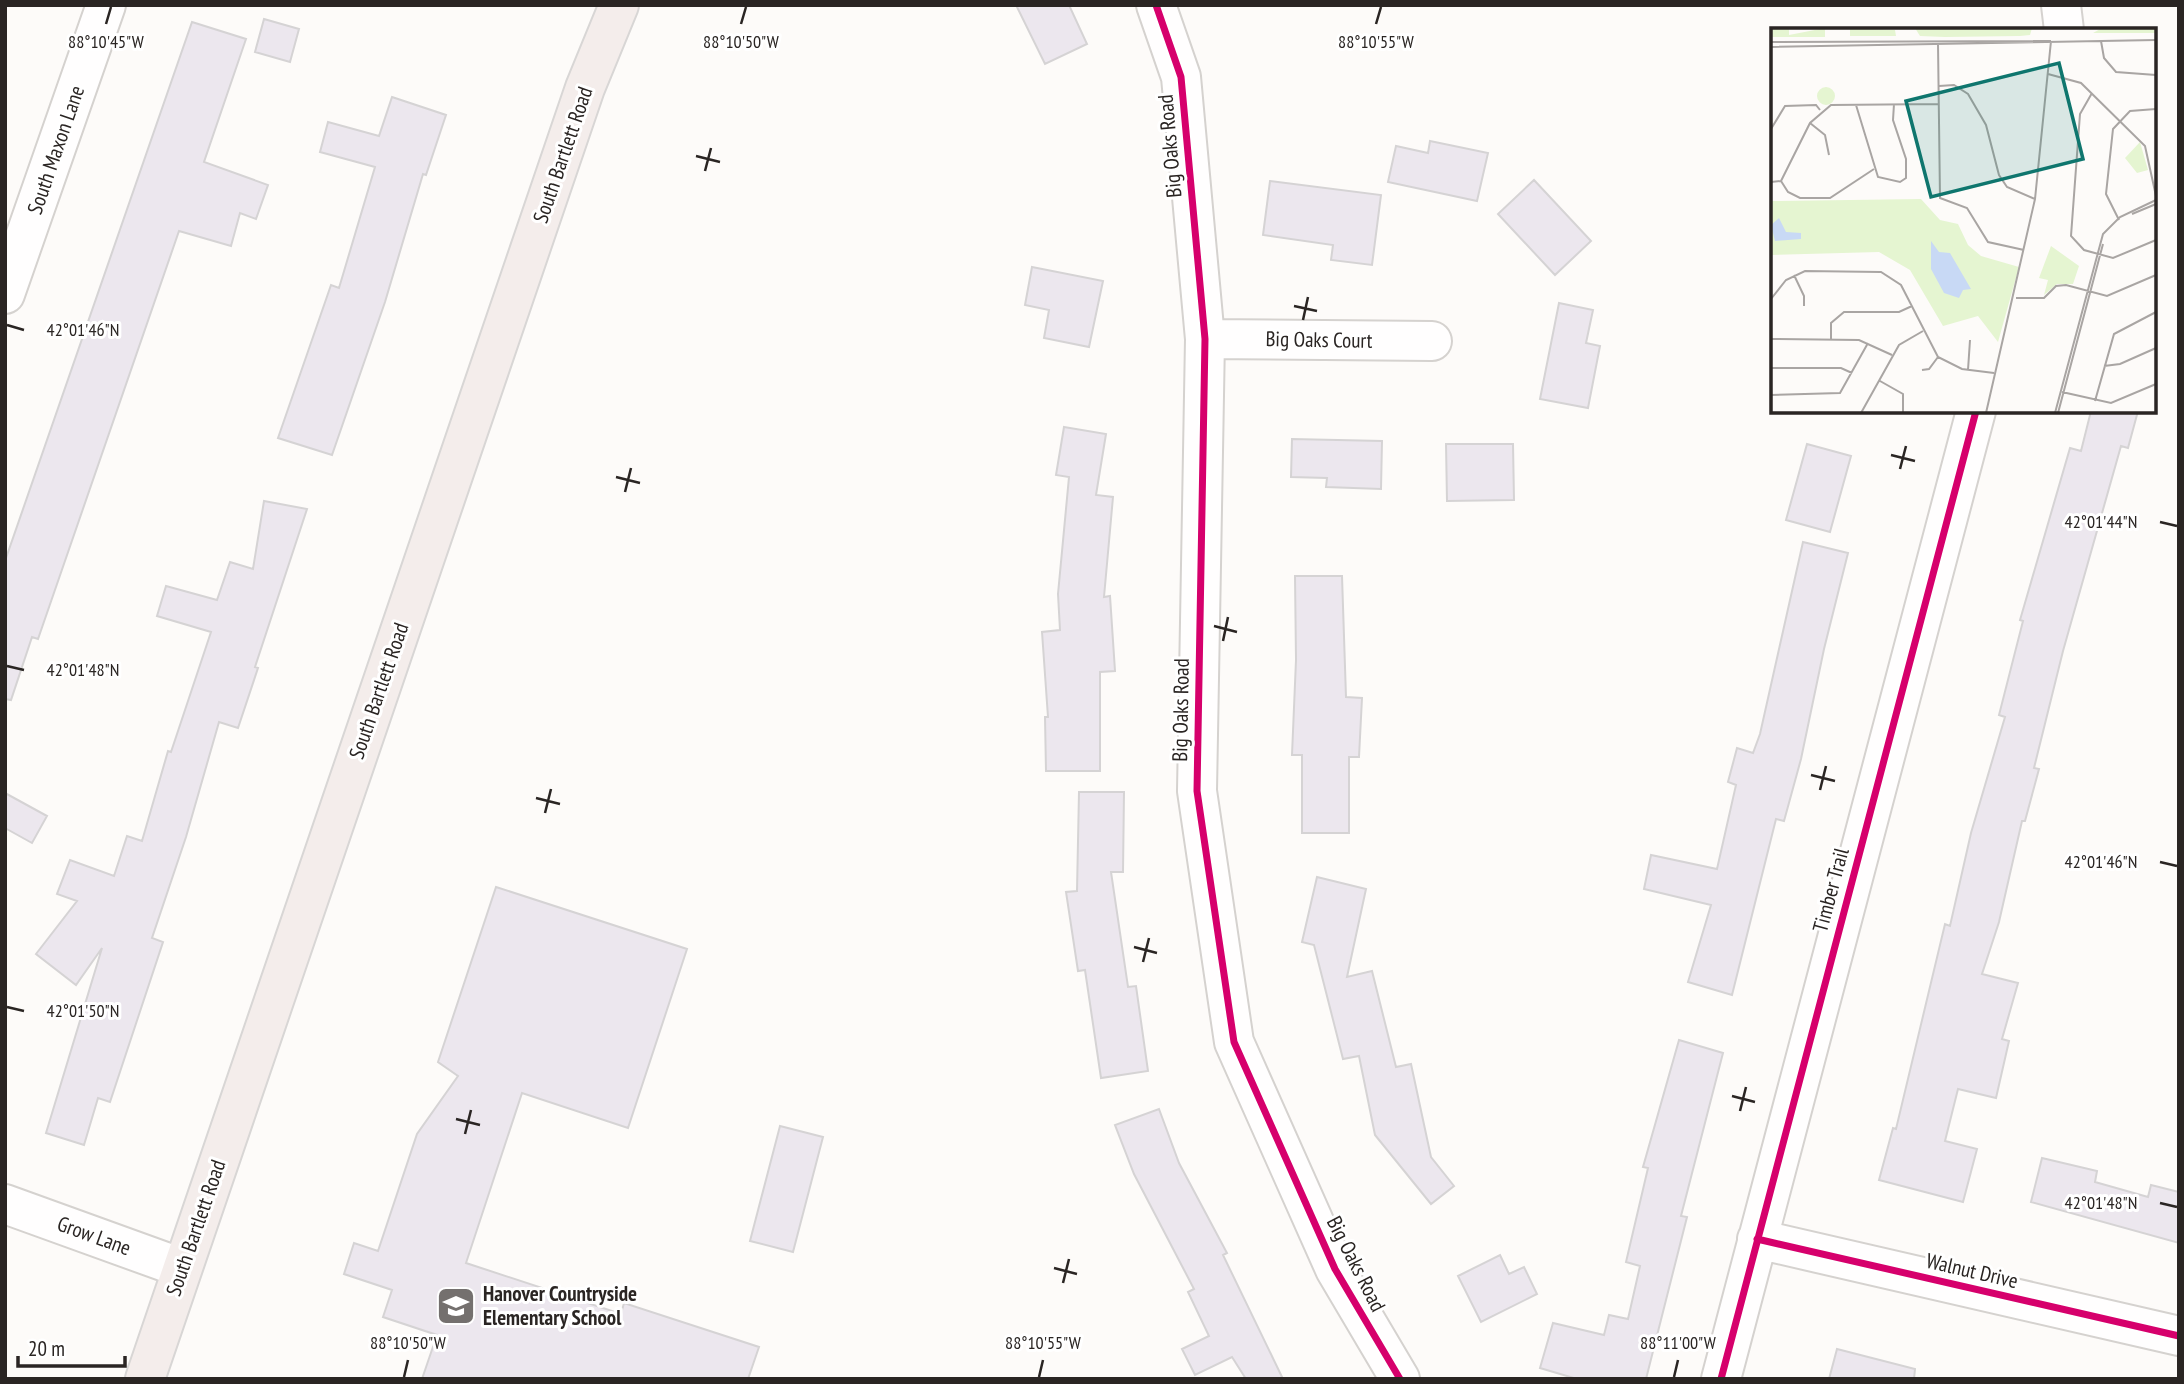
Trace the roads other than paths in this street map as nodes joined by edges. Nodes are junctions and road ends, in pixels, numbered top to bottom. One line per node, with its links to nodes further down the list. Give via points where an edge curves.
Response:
1 (106, 5): 6 (street, South Maxon Lane)
2 (619, 5): 12 (main road, South Bartlett Road, via 581,102)
3 (1156, 5): 7 (street, Big Oaks Road, via 1181,77)
4 (2062, 5): 5 (street)
5 (2064, 28)
6 (5, 294)
7 (1205, 339): 8 (street, Big Oaks Court); 15 (street, Big Oaks Road, via 1197,791 1234,1042 1335,1269)
8 (1432, 341)
9 (1975, 413): 11 (street, Timber Trail)
10 (5, 1204): 12 (street, Grow Lane)
11 (1757, 1239): 13 (street, Walnut Drive); 16 (street, Timber Trail)
12 (182, 1268): 14 (main road, South Bartlett Road)
13 (2179, 1336)
14 (145, 1379)
15 (1400, 1379)
16 (1721, 1379)

